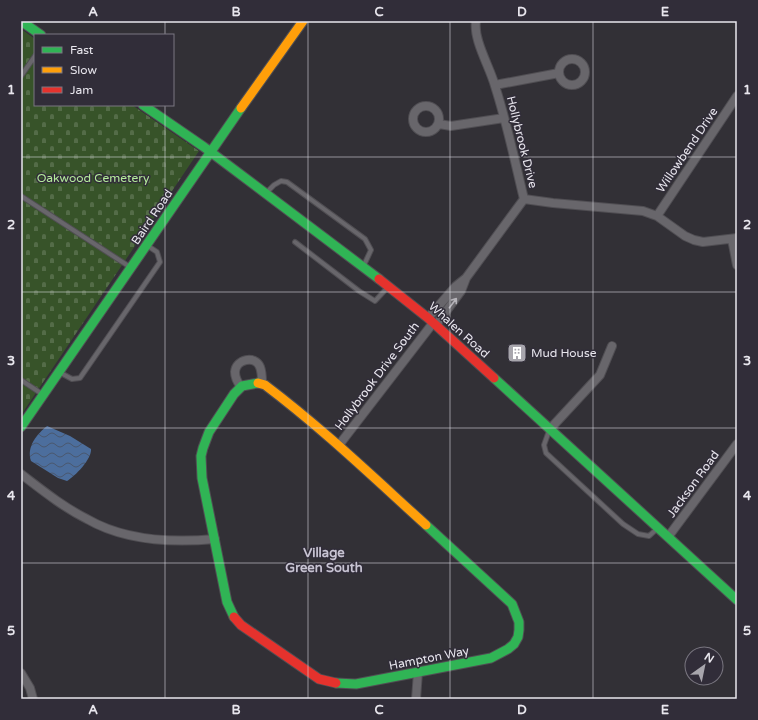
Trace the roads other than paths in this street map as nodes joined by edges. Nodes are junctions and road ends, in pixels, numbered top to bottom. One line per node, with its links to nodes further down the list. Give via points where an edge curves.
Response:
1 (303, 21): 13 (street, Baird Road)
2 (476, 21): 8 (street, Hollybrook Drive, via 478,41)
3 (21, 22): 4 (street)
4 (39, 34)
5 (34, 57): 7 (lane)
6 (559, 73): 8 (street)
7 (21, 76)
8 (495, 84): 11 (street, Hollybrook Drive)
9 (737, 96): 17 (street, Willowbend Drive)
10 (144, 106): 13 (street, Whalen Road)
11 (504, 118): 12 (street, via 451,126); 16 (street, Hollybrook Drive)
12 (439, 124)
13 (210, 152): 14 (street, Whalen Road); 20 (street, Baird Road)
14 (266, 193): 22 (street, Whalen Road); 22 (lane, via 281,181 287,182 365,239 371,250)
15 (21, 196): 23 (lane)
16 (524, 199): 17 (street, via 632,209); 25 (street, Hollybrook Drive, via 466,278 456,286)
17 (657, 216): 18 (street, via 694,240 703,242)
18 (734, 238): 21 (street)
19 (295, 242): 24 (lane, via 358,291 375,301)
20 (147, 245): 23 (street, Baird Road); 27 (lane, via 157,252 160,262 80,378 72,379)
21 (737, 265)
22 (364, 267): 24 (street, Whalen Road)
23 (131, 268): 27 (street, Baird Road)
24 (388, 286): 25 (street, Whalen Road)
25 (432, 322): 33 (street, Whalen Road); 35 (street, Hollybrook Drive South)
26 (612, 346): 33 (street, via 600,375)
27 (59, 372): 31 (street, Baird Road)
28 (21, 380): 31 (lane)
29 (262, 383): 30 (street); 30 (street, via 259,364 247,360 240,363 236,369 236,377); 35 (street, Hampton Way)
30 (241, 387): 39 (street, Hampton Way, via 209,431 201,452 202,478)
31 (43, 395): 32 (street, Baird Road)
32 (21, 427)
33 (550, 429): 37 (street, Whalen Road); 37 (lane, via 544,445 546,453 571,477 623,524 638,534 649,536)
34 (737, 444): 38 (street, Jackson Road)
35 (339, 445): 41 (street, Hampton Way, via 504,596 517,614 519,631 511,648 505,652 491,658)
36 (21, 474): 39 (street, via 69,509 105,528 152,539 179,541)
37 (658, 528): 38 (street, Whalen Road)
38 (668, 537): 40 (street, Whalen Road)
39 (215, 538): 41 (street, Hampton Way, via 227,602 234,617 245,629 319,679 333,683 356,684)
40 (737, 600)
41 (418, 672): 44 (street)
42 (21, 673): 43 (street)
43 (33, 699)
44 (416, 699)

